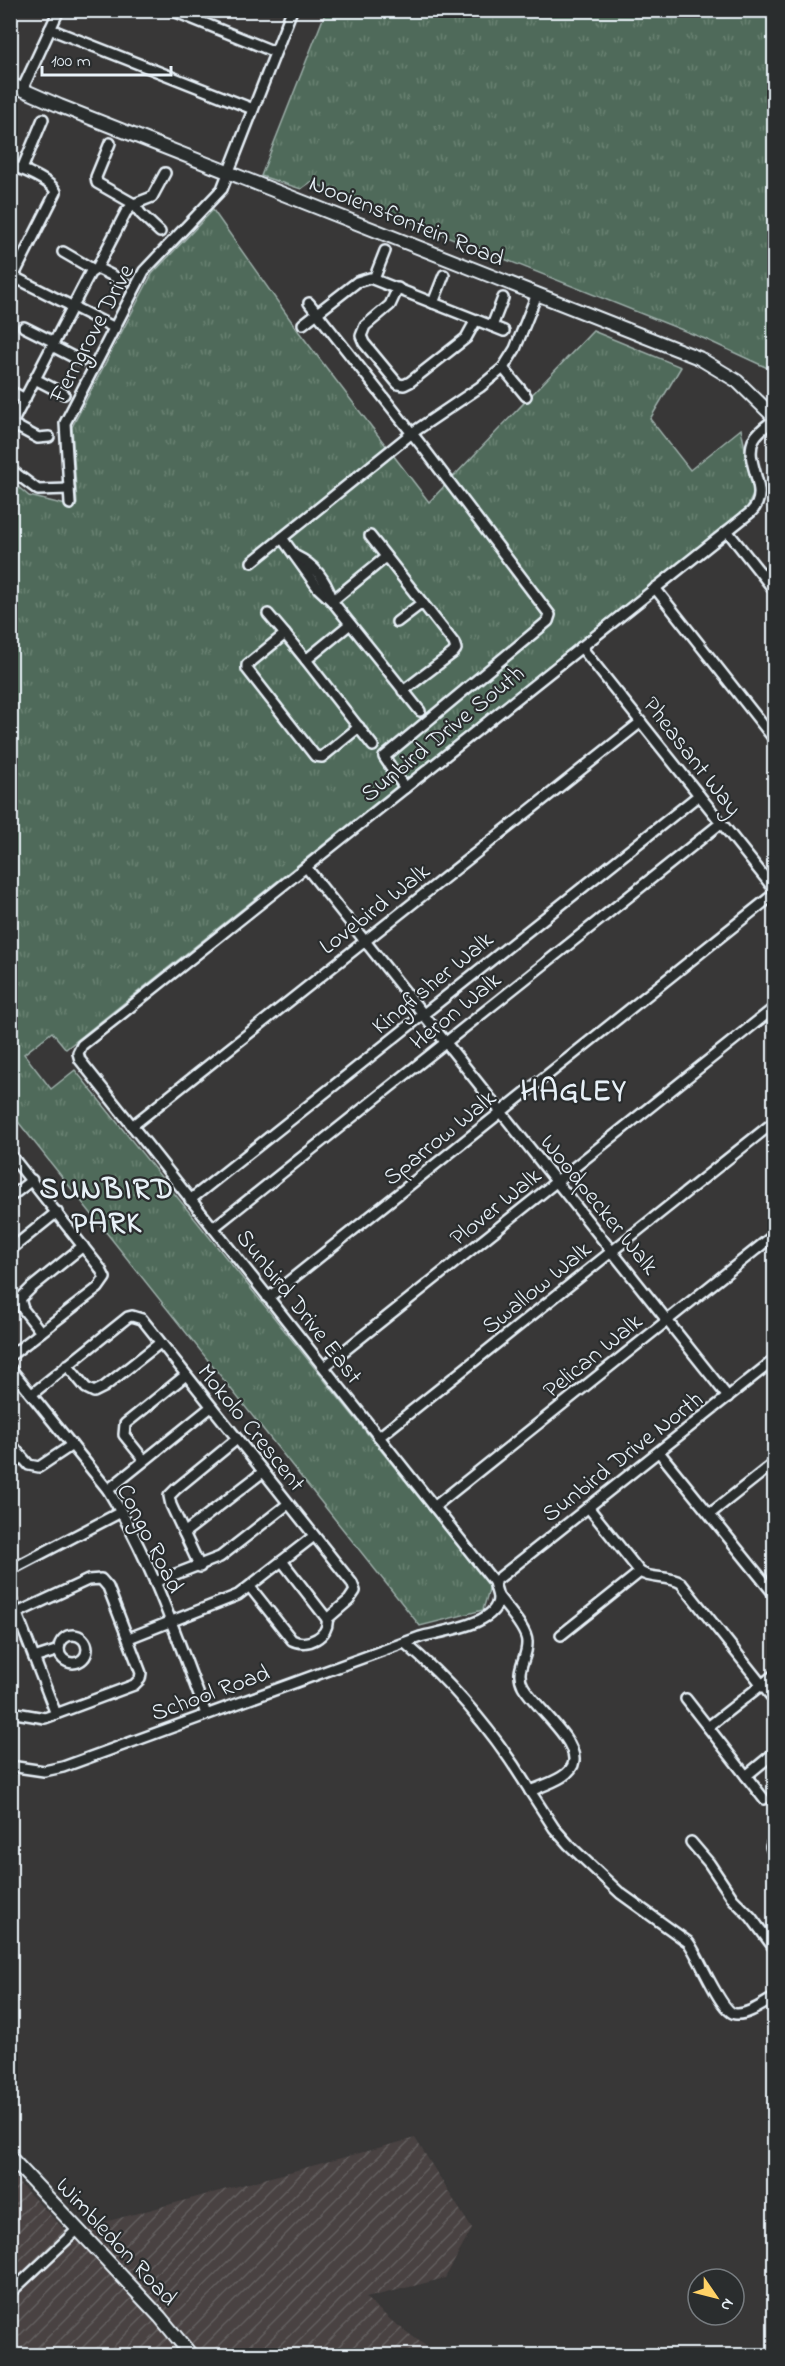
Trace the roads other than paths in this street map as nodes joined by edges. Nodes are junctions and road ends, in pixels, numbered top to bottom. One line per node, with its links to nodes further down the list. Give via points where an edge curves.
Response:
1 (59, 10): 4 (street)
2 (171, 10): 5 (street)
3 (292, 10): 5 (street, Ferngrove Drive)
4 (50, 29): 6 (street); 7 (street)
5 (275, 52): 7 (street, Ferngrove Drive)
6 (16, 87): 12 (street, Nooiensfontein Road)
7 (253, 109): 12 (street, Ferngrove Drive)
8 (43, 119): 11 (street)
9 (110, 143): 14 (street, via 96,181)
10 (10, 167): 11 (street)
11 (22, 170): 20 (street, via 53,186 56,192)
12 (228, 172): 24 (street, Nooiensfontein Road); 34 (street, Ferngrove Drive, via 222,189 146,268)
13 (165, 173): 14 (street, via 152,197)
14 (134, 204): 15 (street); 18 (street)
15 (160, 232)
16 (385, 251): 21 (street)
17 (63, 252): 18 (street)
18 (96, 269): 22 (street); 28 (street)
19 (444, 275): 27 (street)
20 (12, 278): 28 (street)
21 (374, 279): 23 (street); 29 (street, via 361,280)
22 (123, 281)
23 (398, 288): 27 (street); 30 (street, via 390,305 365,326 361,336 398,384 410,382 462,342)
24 (537, 294): 38 (street); 44 (street, Nooiensfontein Road, via 708,363 737,381)
25 (503, 298): 32 (street)
26 (309, 303): 29 (street)
27 (433, 303): 30 (street)
28 (72, 306): 34 (street); 36 (street)
29 (316, 313): 31 (street); 46 (street)
30 (476, 320): 32 (street)
31 (303, 324)
32 (492, 326): 35 (street)
33 (24, 327): 36 (street)
34 (114, 328): 49 (street, Ferngrove Drive, via 65,426)
35 (504, 331)
36 (53, 344): 37 (street); 39 (street)
37 (81, 361)
38 (503, 368): 42 (street); 46 (street)
39 (35, 379): 41 (street); 43 (street)
40 (10, 391): 43 (street)
41 (64, 394)
42 (526, 396)
43 (25, 399): 45 (street)
44 (774, 418): 51 (street, Sunbird Drive South, via 758,433 752,446 758,504)
45 (11, 425): 47 (street, via 38,438)
46 (412, 434): 53 (street); 72 (street, via 550,615 548,621 384,757)
47 (49, 437)
48 (10, 469): 49 (street, via 38,490)
49 (69, 489): 50 (street, Ferngrove Drive)
50 (70, 504)
51 (728, 532): 56 (street, Sunbird Drive South); 57 (street)
52 (370, 536): 54 (street)
53 (282, 538): 55 (street); 58 (street)
54 (386, 557): 58 (street); 59 (street)
55 (252, 562)
56 (655, 588): 64 (street, Sunbird Drive South); 70 (street)
57 (774, 590)
58 (332, 601): 62 (street)
59 (422, 603): 61 (street); 66 (street, via 456,649)
60 (268, 614): 63 (street)
61 (397, 622)
62 (350, 624): 65 (street); 66 (street)
63 (285, 634): 65 (street); 69 (street, via 247,669 315,756 322,757)
64 (582, 647): 68 (street, Pheasant Way); 72 (street, Sunbird Drive South)
65 (306, 660): 69 (street)
66 (404, 691): 67 (street)
67 (420, 711)
68 (641, 722): 73 (street, Pheasant Way); 78 (street, Lovebird Walk)
69 (358, 727): 71 (street)
70 (774, 739)
71 (373, 746)
72 (405, 788): 75 (street, Sunbird Drive South)
73 (699, 795): 74 (street, Pheasant Way); 80 (street, Kingfisher Walk)
74 (722, 823): 76 (street, Pheasant Way); 81 (street, Heron Walk)
75 (306, 867): 78 (street, Woodpecker Walk); 82 (street, Sunbird Drive South, via 82,1045)
76 (774, 890)
77 (774, 894): 83 (street, Sparrow Walk)
78 (364, 940): 80 (street, Woodpecker Walk); 85 (street, Lovebird Walk)
79 (774, 1008): 88 (street, Plover Walk)
80 (424, 1014): 81 (street, Woodpecker Walk); 90 (street, Kingfisher Walk)
81 (446, 1042): 83 (street, Woodpecker Walk); 92 (street, Heron Walk)
82 (78, 1053): 85 (street, Sunbird Drive East)
83 (502, 1112): 88 (street, Woodpecker Walk); 97 (street, Sparrow Walk)
84 (774, 1122): 96 (street, Swallow Walk)
85 (132, 1126): 90 (street, Sunbird Drive East)
86 (10, 1154): 87 (street)
87 (32, 1180): 89 (street); 91 (street)
88 (557, 1182): 96 (street, Woodpecker Walk); 104 (street, Plover Walk)
89 (10, 1197)
90 (190, 1200): 92 (street, Sunbird Drive East)
91 (57, 1212): 94 (street); 95 (street)
92 (213, 1228): 97 (street, Sunbird Drive East)
93 (774, 1235): 98 (street, Pelican Walk)
94 (83, 1246): 99 (street, via 20,1299); 99 (street, via 104,1273 104,1281)
95 (10, 1250)
96 (612, 1251): 98 (street, Woodpecker Walk); 110 (street, Swallow Walk)
97 (268, 1298): 104 (street, Sunbird Drive East)
98 (667, 1320): 108 (street, Woodpecker Walk); 122 (street, Pelican Walk)
99 (41, 1332): 101 (street)
100 (160, 1343): 103 (street, via 94,1392); 103 (street, Mokolo Crescent, via 142,1319 132,1316); 106 (street, Mokolo Crescent)
101 (10, 1356)
102 (774, 1360): 108 (street, Sunbird Drive North)
103 (67, 1365): 107 (street, Mokolo Crescent)
104 (324, 1367): 110 (street, Sunbird Drive East)
105 (10, 1368): 107 (street, Congo Road)
106 (186, 1375): 109 (street, Mokolo Crescent); 116 (street, via 125,1424 124,1435)
107 (32, 1394): 113 (street, Congo Road)
108 (728, 1397): 114 (street, Sunbird Drive North)
109 (211, 1407): 111 (street, Mokolo Crescent); 116 (street)
110 (379, 1437): 122 (street, Sunbird Drive East)
111 (237, 1439): 119 (street, Mokolo Crescent); 126 (street, via 172,1492 170,1500)
112 (10, 1442): 115 (street)
113 (72, 1445): 115 (street, via 39,1467 29,1465); 120 (street, Congo Road)
114 (659, 1452): 123 (street, Sunbird Drive North); 125 (street)
115 (21, 1456): 117 (street)
116 (144, 1460): 120 (street)
117 (10, 1466)
118 (772, 1469): 125 (street)
119 (262, 1472): 121 (street, Mokolo Crescent); 126 (street)
120 (108, 1490): 124 (street, Congo Road)
121 (288, 1504): 127 (street, Mokolo Crescent); 129 (street, via 220,1557)
122 (434, 1507): 133 (street, Sunbird Drive East)
123 (588, 1508): 131 (street); 133 (street, Sunbird Drive North)
124 (122, 1512): 130 (street); 132 (street, Congo Road)
125 (711, 1513): 135 (street)
126 (184, 1533): 129 (street)
127 (314, 1536): 128 (street); 139 (street, Mokolo Crescent, via 354,1587 353,1597)
128 (282, 1561): 134 (street); 139 (street)
129 (200, 1567): 132 (street)
130 (10, 1570)
131 (640, 1572): 141 (street); 147 (street, via 681,1583)
132 (155, 1582): 140 (street, Congo Road)
133 (494, 1582): 137 (street)
134 (250, 1587): 139 (street, Mokolo Crescent, via 292,1640 310,1641 322,1635 328,1628); 140 (street)
135 (774, 1594)
136 (10, 1596): 138 (street)
137 (498, 1596): 143 (street, School Road, via 491,1613 479,1621); 157 (street, via 527,1640 519,1673 522,1684 564,1737 573,1758 565,1774)
138 (17, 1613): 142 (street, via 97,1578 108,1587); 145 (street)
139 (327, 1618)
140 (170, 1621): 142 (street); 152 (street, Congo Road)
141 (561, 1635)
142 (129, 1638): 151 (street, via 140,1679 134,1685)
143 (405, 1643): 152 (street, School Road); 157 (street, via 493,1736)
144 (59, 1650): 145 (street)
145 (34, 1658): 151 (street)
146 (774, 1675): 147 (street)
147 (762, 1684): 149 (street); 153 (street)
148 (686, 1699): 153 (street)
149 (774, 1700)
150 (10, 1712): 151 (street, via 40,1718)
151 (56, 1714)
152 (206, 1714): 155 (street, School Road, via 63,1767 44,1771)
153 (708, 1727): 156 (street)
154 (774, 1754): 156 (street)
155 (10, 1766)
156 (746, 1776): 158 (street)
157 (530, 1791): 163 (street, via 569,1845 620,1893 688,1942 729,2011 741,2013)
158 (764, 1799)
159 (774, 1837): 161 (street)
160 (691, 1842): 162 (street)
161 (774, 1854)
162 (774, 1948)
163 (774, 1998)
164 (10, 2157): 165 (street, Wimbledon Road)
165 (78, 2229): 166 (street); 167 (street, Wimbledon Road)
166 (10, 2293)
167 (192, 2355)

